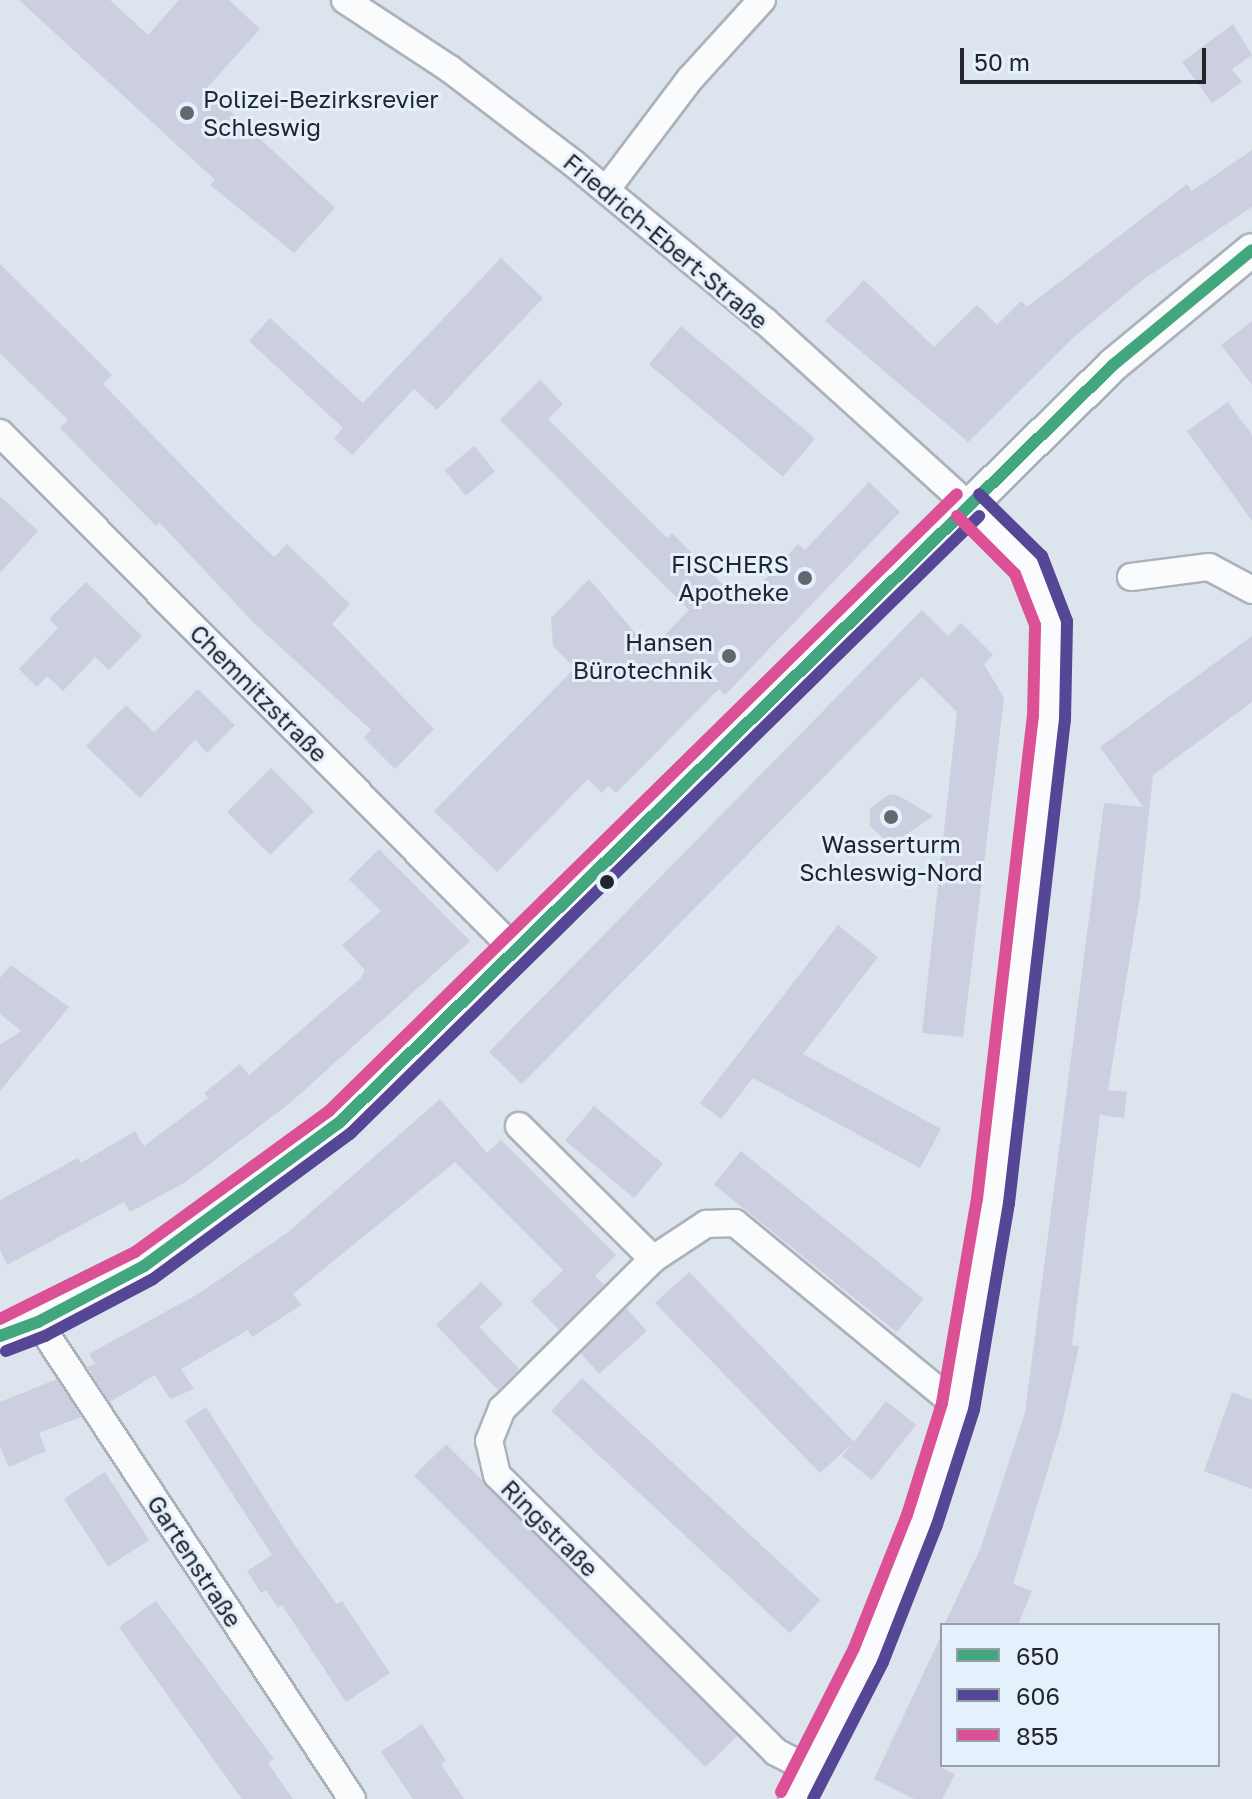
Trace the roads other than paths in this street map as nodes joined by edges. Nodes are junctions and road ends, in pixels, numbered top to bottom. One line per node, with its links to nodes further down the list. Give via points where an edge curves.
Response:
1 (345, 0): 3 (street, Friedrich-Ebert-Straße, via 450,69)
2 (762, 0): 3 (street, via 690,79)
3 (606, 190): 6 (street, Friedrich-Ebert-Straße, via 765,321)
4 (1252, 250): 6 (street, via 1113,365)
5 (0, 433): 9 (street, Chemnitzstraße)
6 (968, 505): 9 (street); 14 (street, via 1029,565 1051,622 1049,717 1003,1119)
7 (1131, 577): 8 (street, via 1209,567)
8 (1250, 589)
9 (518, 953): 12 (street, via 339,1123 257,1187 144,1266)
10 (519, 1126): 11 (street)
11 (653, 1259): 14 (street, Ringstraße, via 706,1224 735,1223); 15 (street, Ringstraße, via 502,1409 489,1441 497,1475 776,1752)
12 (38, 1322): 13 (street); 16 (street, Gartenstraße)
13 (0, 1336)
14 (958, 1407): 15 (street, via 922,1520 869,1655)
15 (811, 1770): 17 (street)
16 (352, 1799)
17 (795, 1799)

